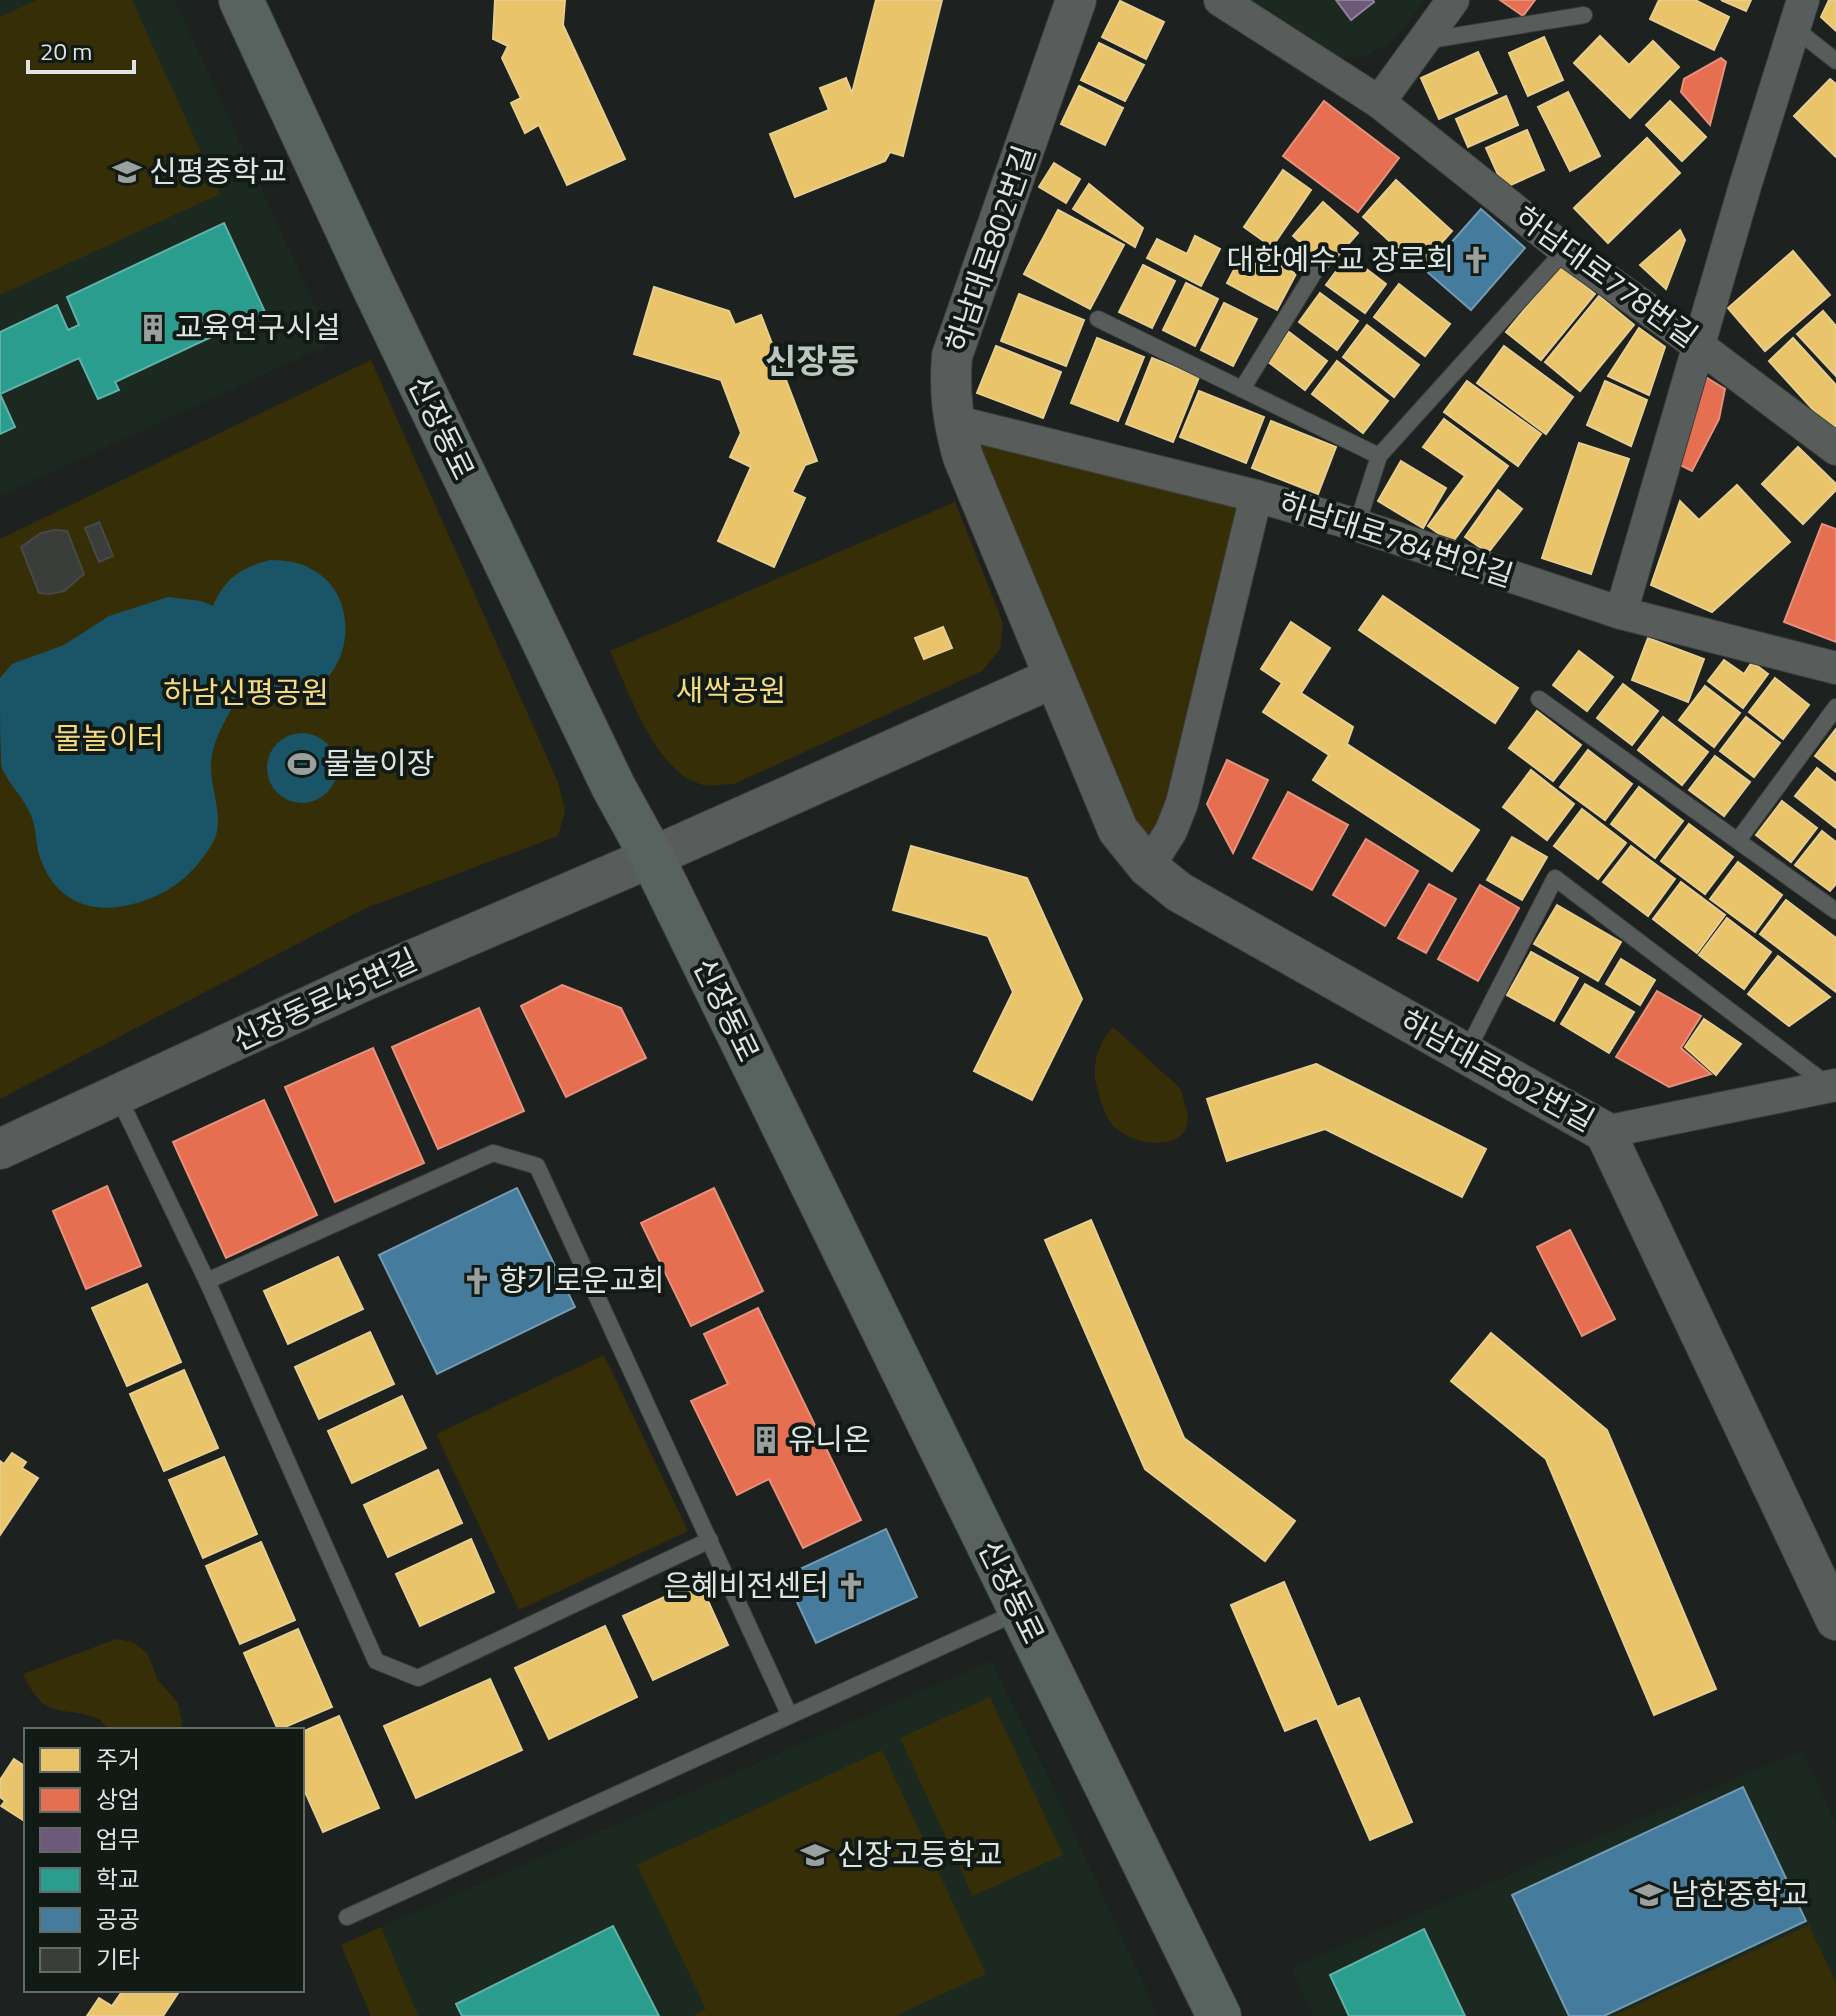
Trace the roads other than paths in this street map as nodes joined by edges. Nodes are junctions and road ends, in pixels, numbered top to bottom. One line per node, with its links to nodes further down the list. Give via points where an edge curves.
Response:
1 (241, 0): 26 (main road, 신장동로, via 392,327)
2 (1076, 0): 15 (street, 하남대로802번길, via 952,356)
3 (1220, 0): 9 (street, 하남대로778번길)
4 (1453, 0): 7 (street)
5 (1798, 14): 8 (lane); 13 (street)
6 (1584, 15): 7 (lane)
7 (1423, 41): 9 (street)
8 (1836, 61)
9 (1379, 102): 10 (street, 하남대로778번길)
10 (1565, 250): 13 (street, 하남대로778번길); 17 (lane)
11 (1315, 271): 14 (lane)
12 (1098, 319): 14 (lane)
13 (1699, 346): 16 (street, 하남대로778번길); 20 (street)
14 (1242, 389): 17 (lane)
15 (953, 421): 18 (street, 하남대로784번안길); 22 (street, 하남대로802번길)
16 (1836, 449)
17 (1379, 456): 19 (lane)
18 (1256, 496): 19 (street, 하남대로784번안길); 27 (street, via 1182,803)
19 (1357, 525): 20 (street, 하남대로784번안길)
20 (1621, 613): 21 (street, 하남대로784번안길)
21 (1836, 668)
22 (1053, 678): 26 (street); 27 (street, 하남대로802번길, via 1118,830)
23 (1539, 699): 25 (lane)
24 (1836, 707): 25 (lane)
25 (1739, 839): 28 (lane)
26 (652, 857): 31 (street, 신장동로45번길, via 368,979); 36 (main road, 신장동로)
27 (1148, 867): 29 (street, 하남대로802번길, via 1179,892)
28 (1836, 911)
29 (1466, 1053): 30 (lane, via 1555,878); 32 (street, 하남대로802번길)
30 (1833, 1086): 32 (street)
31 (118, 1096): 33 (street, 신장동로45번길); 34 (lane)
32 (1605, 1132): 37 (street, 하남대로802번길)
33 (0, 1149)
34 (207, 1281): 35 (lane, via 493,1153 537,1166); 35 (lane, via 376,1661 418,1678)
35 (710, 1540): 38 (lane)
36 (1020, 1611): 38 (lane); 40 (main road, 신장동로)
37 (1836, 1620)
38 (789, 1714): 39 (lane)
39 (347, 1917)
40 (1219, 2016)

